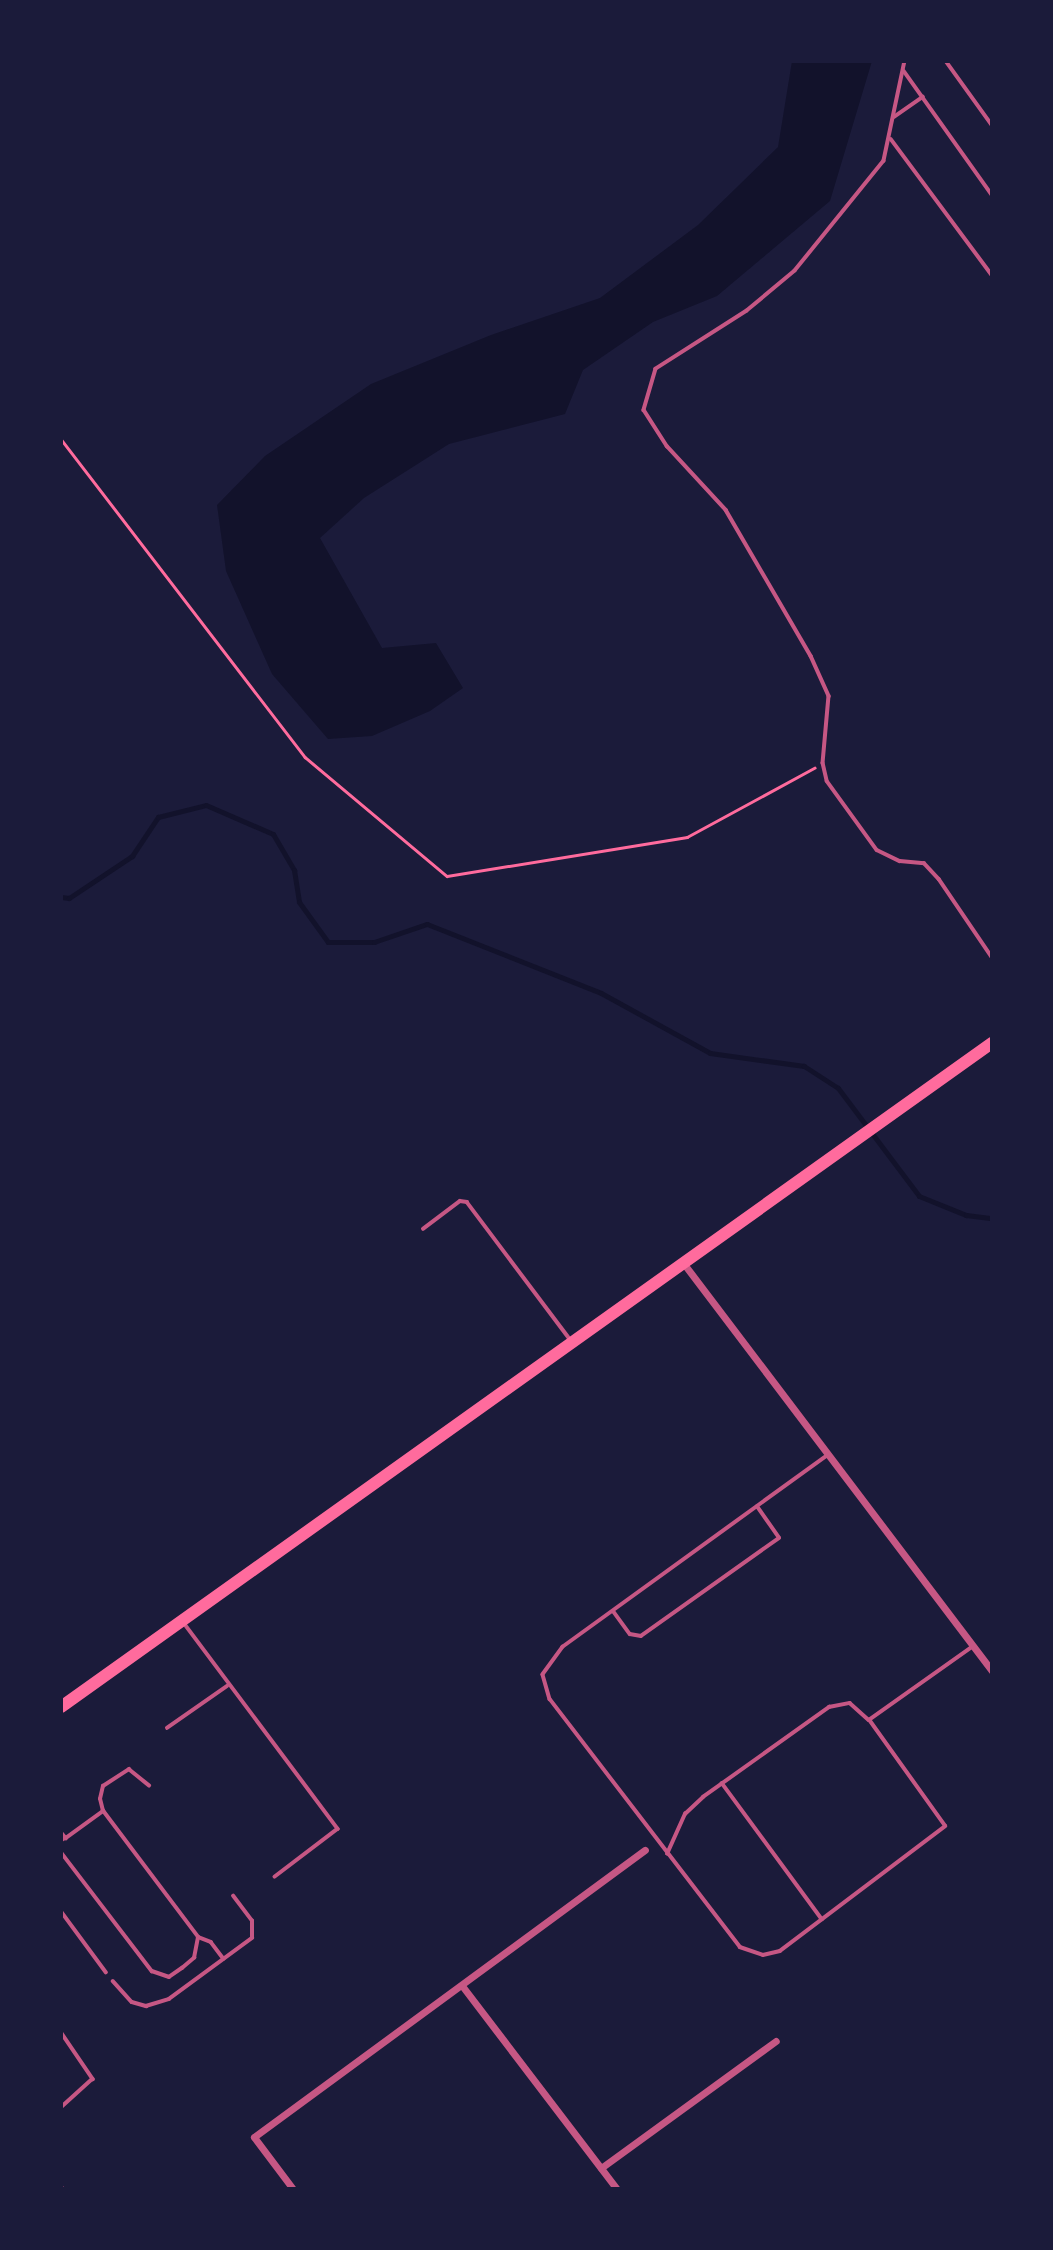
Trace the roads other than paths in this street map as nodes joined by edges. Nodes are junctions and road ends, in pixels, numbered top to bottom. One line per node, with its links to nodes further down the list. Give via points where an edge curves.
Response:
1 (905, 61): 3 (lane)
2 (946, 61): 6 (lane)
3 (903, 69): 4 (lane); 5 (lane)
4 (923, 97): 5 (lane); 8 (lane)
5 (894, 117): 7 (lane)
6 (992, 125)
7 (891, 138): 9 (lane); 10 (lane, via 884,161 795,271 747,311 656,369 644,410 651,425 726,510 811,656 829,696 823,763 827,781 877,850 900,861 924,863)
8 (992, 195)
9 (992, 275)
10 (992, 957)
11 (992, 1043): 13 (main road)
12 (422, 1229): 14 (lane, via 460,1201 467,1202)
13 (684, 1264): 14 (main road); 15 (street)
14 (573, 1343): 18 (main road)
15 (828, 1455): 16 (lane); 19 (street)
16 (757, 1507): 17 (lane); 17 (lane, via 779,1538 641,1636 630,1634)
17 (614, 1612): 33 (lane, via 550,1660 543,1675 544,1688)
18 (183, 1621): 21 (lane); 22 (main road)
19 (974, 1646): 20 (street); 23 (lane)
20 (992, 1671)
21 (227, 1686): 24 (lane); 34 (lane, via 338,1829)
22 (61, 1707)
23 (869, 1720): 25 (lane, via 850,1703 838,1703); 37 (lane, via 945,1826)
24 (167, 1727)
25 (722, 1783): 33 (lane, via 685,1814); 37 (lane)
26 (149, 1784): 27 (lane, via 137,1771 121,1771 103,1786)
27 (103, 1811): 29 (lane); 38 (lane)
28 (61, 1832): 29 (lane)
29 (66, 1838): 30 (lane)
30 (61, 1842)
31 (645, 1850): 42 (street)
32 (61, 1852): 38 (lane, via 152,1970 169,1977 182,1968 194,1958)
33 (667, 1854): 37 (lane, via 733,1941 747,1951 763,1955 780,1951)
34 (275, 1877)
35 (233, 1896): 39 (lane, via 255,1929 252,1938)
36 (61, 1911): 40 (lane)
37 (822, 1919)
38 (198, 1937): 39 (lane, via 211,1942)
39 (224, 1959): 41 (lane, via 169,1999 146,2006 132,2002)
40 (106, 1972)
41 (113, 1981)
42 (463, 1987): 46 (street); 47 (street, via 254,2137)
43 (61, 2032): 45 (lane, via 93,2080)
44 (776, 2041): 46 (street)
45 (61, 2108)
46 (601, 2168): 48 (street)
47 (293, 2189)
48 (617, 2189)

